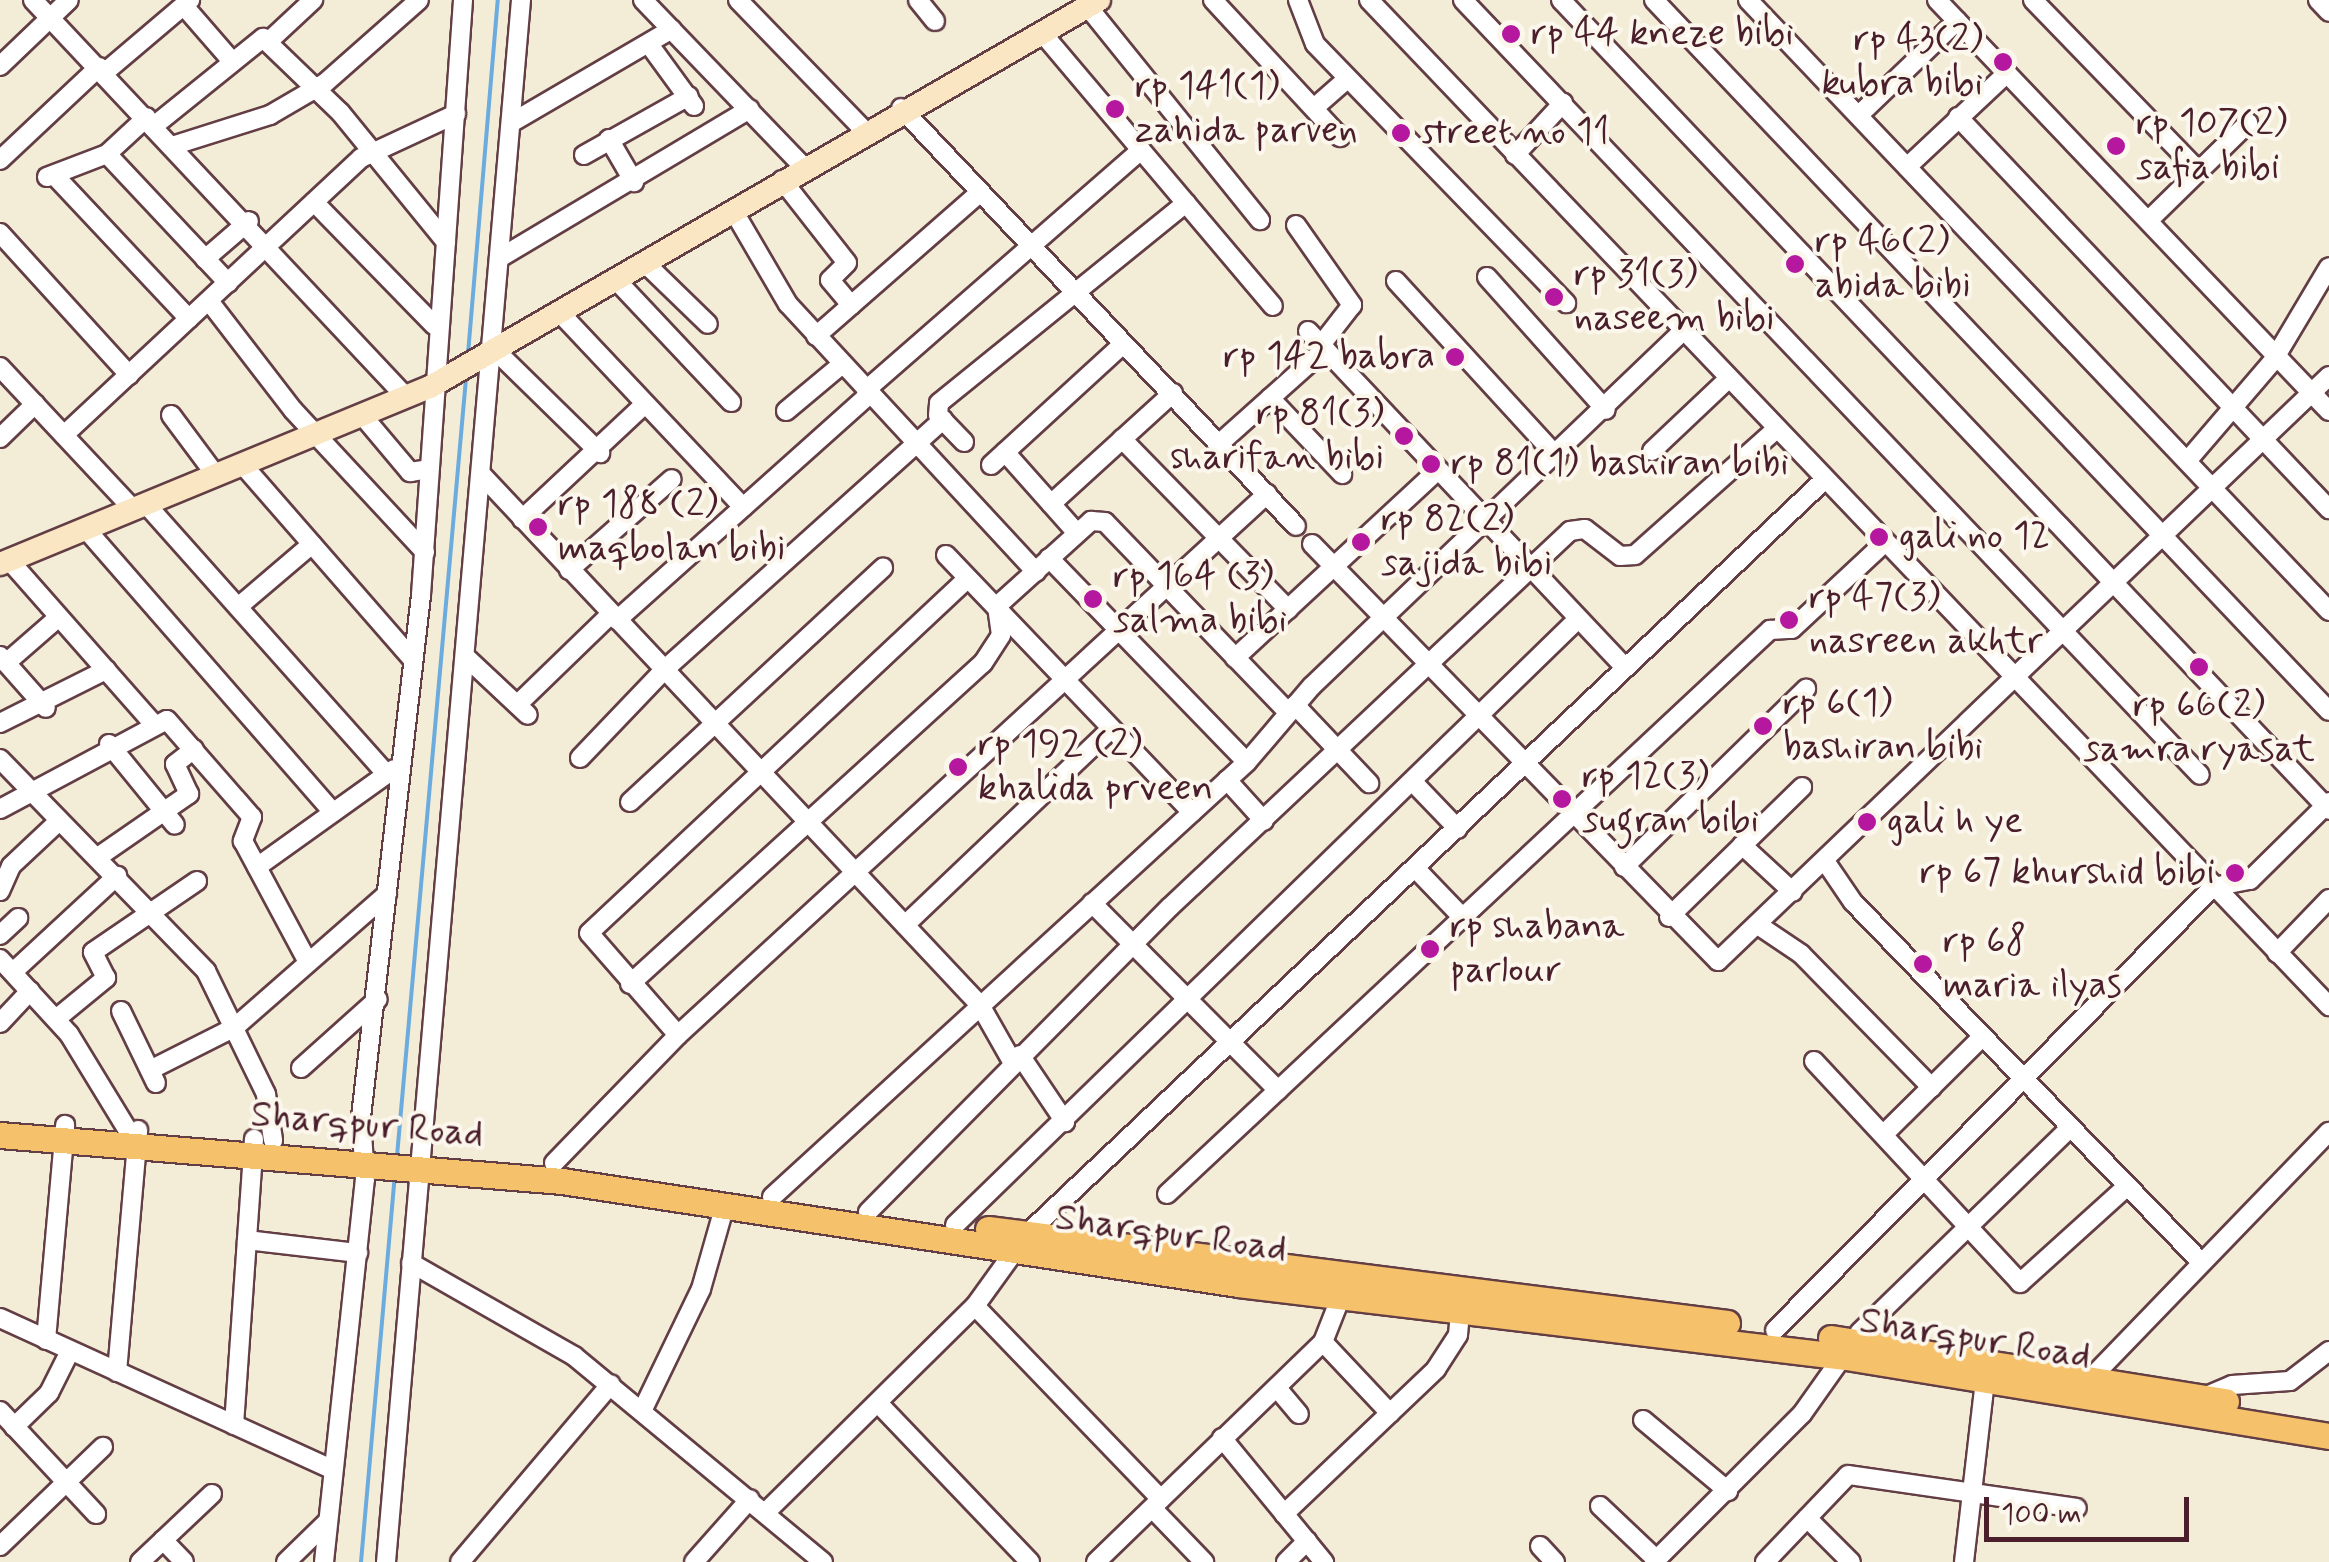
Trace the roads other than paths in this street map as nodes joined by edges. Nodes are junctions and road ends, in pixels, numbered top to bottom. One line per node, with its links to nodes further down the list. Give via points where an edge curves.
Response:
1 (33, 0): 23 (street)
2 (69, 0): 23 (street)
3 (419, 0): 35 (street)
4 (463, 0): 40 (street)
5 (521, 0): 44 (street)
6 (643, 0): 26 (street)
7 (738, 0): 46 (street)
8 (918, 0): 24 (street)
9 (1213, 0): 38 (street)
10 (1298, 0): 34 (street, via 1308,35)
11 (1369, 0): 54 (street)
12 (1463, 0): 36 (street)
13 (1561, 0): 164 (street)
14 (1654, 0): 149 (street)
15 (1748, 0): 41 (street)
16 (1938, 0): 25 (street)
17 (2033, 0): 58 (street)
18 (2318, 0): 22 (street)
19 (187, 3): 30 (street); 32 (street)
20 (302, 4): 28 (street)
21 (1094, 4): 27 (street); 65 (street)
22 (2329, 12)
23 (50, 17): 31 (street); 32 (street)
24 (935, 21)
25 (1957, 21): 33 (street); 41 (street)
26 (672, 28): 29 (street); 39 (street)
27 (1044, 34): 37 (street); 50 (street)
28 (268, 42): 30 (street, via 254,38); 35 (street)
29 (651, 47): 44 (street); 48 (street, via 692,101)
30 (230, 59): 43 (street)
31 (0, 66)
32 (101, 70): 43 (street); 55 (street)
33 (2007, 73): 42 (street); 66 (street)
34 (1348, 78): 38 (street); 84 (street)
35 (312, 85): 49 (street, via 270,114); 52 (street)
36 (1563, 104): 54 (street); 174 (street)
37 (901, 108): 46 (street); 61 (street)
38 (1314, 108): 47 (street)
39 (750, 110): 56 (street); 60 (street)
40 (456, 114): 52 (street); 70 (street)
41 (1859, 115): 57 (street)
42 (1958, 117): 57 (street); 111 (street)
43 (151, 121): 49 (street); 51 (street)
44 (511, 122): 73 (street)
45 (2248, 123): 58 (street)
46 (864, 130): 56 (street)
47 (1340, 137)
48 (610, 138): 53 (street); 60 (street)
49 (175, 145): 67 (street)
50 (1142, 150): 63 (street); 72 (street)
51 (107, 154): 74 (street); 87 (street, via 51,176)
52 (367, 154): 62 (street); 70 (street)
53 (584, 155)
54 (1515, 155): 90 (street)
55 (0, 160)
56 (804, 166): 59 (street)
57 (1907, 167): 129 (street)
58 (2199, 171): 66 (street)
59 (782, 180): 64 (street); 83 (street, via 847,262 830,280)
60 (634, 182): 73 (street)
61 (978, 194): 72 (street); 83 (street)
62 (314, 202): 71 (street); 89 (street)
63 (1186, 202): 81 (street); 85 (street)
64 (733, 210): 75 (street); 91 (street, via 772,282)
65 (1260, 220)
66 (2149, 220): 95 (street)
67 (249, 221): 71 (street); 74 (street)
68 (1296, 225): 92 (street, via 1352,305)
69 (0, 232): 98 (street)
70 (446, 242): 89 (street)
71 (270, 244): 80 (street); 105 (street)
72 (1026, 247): 81 (street); 102 (street)
73 (503, 256): 94 (street)
74 (204, 258): 80 (street)
75 (646, 264): 79 (street); 88 (street)
76 (2329, 267): 95 (street)
77 (1487, 277): 110 (street)
78 (1396, 280): 128 (street)
79 (618, 282): 86 (street); 107 (street)
80 (228, 283): 82 (street)
81 (1072, 294): 93 (street); 116 (street, via 978,379 952,390 937,406)
82 (209, 301): 87 (street); 118 (street)
83 (851, 304): 91 (street)
84 (1566, 304)
85 (1273, 306)
86 (562, 316): 94 (street); 109 (street)
87 (190, 319): 98 (street)
88 (708, 324)
89 (434, 325): 101 (street)
90 (1684, 331): 100 (street); 110 (street)
91 (816, 336): 96 (street)
92 (1318, 342): 106 (street); 132 (street)
93 (1123, 344): 104 (street); 140 (street, via 998,458)
94 (496, 351): 101 (street); 127 (street); 134 (street)
95 (2277, 356): 103 (street); 111 (street)
96 (841, 365): 102 (street); 112 (street)
97 (0, 367): 108 (street)
98 (129, 375): 119 (street)
99 (2329, 376): 103 (street)
100 (1727, 380): 117 (street); 126 (street)
101 (434, 384): 105 (street); 131 (street)
102 (868, 392): 124 (street); 142 (street)
103 (2312, 392): 113 (street); 122 (street)
104 (1172, 393): 121 (street); 125 (street)
105 (406, 397): 115 (street)
106 (1270, 398): 125 (street); 135 (street)
107 (732, 402)
108 (34, 404): 119 (street); 120 (street)
109 (644, 405): 127 (street); 142 (street)
110 (1606, 410): 128 (street)
111 (2234, 410): 122 (street); 129 (street)
112 (786, 411)
113 (2329, 411)
114 (171, 415): 133 (street)
115 (362, 415): 118 (street); 131 (street, via 410,472)
116 (943, 420): 123 (street); 124 (street)
117 (1774, 431): 137 (street); 161 (street, via 1635,556 1576,528)
118 (317, 433): 130 (street); 154 (street)
119 (64, 435): 141 (street)
120 (0, 438)
121 (1122, 439): 140 (street); 150 (street)
122 (2261, 441): 138 (street); 143 (street)
123 (964, 442)
124 (918, 443): 157 (street); 182 (street)
125 (1220, 443): 139 (street)
126 (1652, 451)
127 (600, 454): 144 (street)
128 (1557, 457): 146 (street)
129 (2188, 460): 138 (street)
130 (242, 464): 133 (street); 151 (street)
131 (429, 470): 154 (street)
132 (1436, 472): 146 (street); 158 (street)
133 (215, 474): 141 (street)
134 (481, 474): 144 (street); 175 (street)
135 (1342, 474)
136 (672, 479): 160 (street)
137 (1823, 482): 153 (street); 180 (street)
138 (2212, 488): 149 (street); 168 (street)
139 (1267, 494): 145 (street); 150 (street)
140 (1050, 504): 148 (street)
141 (139, 506): 147 (street); 166 (street)
142 (743, 507): 170 (street)
143 (2329, 509)
144 (522, 520): 160 (street)
145 (1296, 526)
146 (1485, 527): 161 (street); 171 (street)
147 (85, 528): 156 (street); 212 (street)
148 (1076, 532): 157 (street); 163 (street, via 1102,520)
149 (2162, 536): 164 (street); 188 (street)
150 (1217, 537): 163 (street); 167 (street)
151 (312, 544): 166 (street); 178 (street)
152 (1312, 544): 158 (street)
153 (1883, 544): 184 (street); 214 (street, via 1792,629 1770,630)
154 (425, 552): 178 (street)
155 (946, 555): 162 (street)
156 (4, 562): 169 (street)
157 (1042, 565): 165 (street); 173 (street)
158 (1334, 566): 167 (street); 171 (street)
159 (884, 568): 191 (street)
160 (569, 570): 170 (street)
161 (1528, 571): 172 (street); 179 (street)
162 (967, 579): 165 (street); 202 (street)
163 (1165, 584): 173 (street); 176 (street)
164 (2111, 584): 174 (street); 210 (street)
165 (997, 606): 183 (street); 218 (street, via 1001,635 983,663)
166 (238, 607): 201 (street)
167 (1288, 609): 176 (street)
168 (2329, 611)
169 (59, 617): 177 (street); 181 (street)
170 (614, 617): 175 (street, via 523,709); 182 (street)
171 (1384, 619): 179 (street); 187 (street)
172 (1577, 620): 180 (street); 189 (street)
173 (1116, 627): 183 (street); 199 (street)
174 (2063, 630): 184 (street); 203 (street)
175 (466, 658): 275 (street)
176 (1236, 658): 187 (street)
177 (3, 659): 186 (street)
178 (413, 660): 201 (street)
179 (1429, 665): 189 (street); 196 (street)
180 (1626, 668): 200 (street)
181 (106, 670): 186 (street); 190 (street)
182 (664, 670): 191 (street); 197 (street)
183 (1064, 679): 193 (street); 226 (street)
184 (2011, 680): 222 (street); 229 (street)
185 (1806, 689): 224 (street)
186 (44, 705): 192 (street)
187 (1292, 709): 196 (street); 199 (street)
188 (2329, 711)
189 (1476, 715): 200 (street); 205 (street)
190 (151, 721): 194 (street); 195 (street, via 168,720)
191 (712, 721): 202 (street); 209 (street)
192 (0, 724)
193 (1112, 729): 213 (street); 239 (street)
194 (109, 744): 208 (street); 215 (street)
195 (194, 748): 215 (street, via 175,764 190,793); 223 (street, via 252,817 242,838)
196 (1338, 752): 206 (street); 217 (street)
197 (580, 758)
198 (0, 759): 208 (street)
199 (1247, 762): 204 (street)
200 (1525, 766): 214 (street); 219 (street)
201 (392, 771): 212 (street); 232 (street)
202 (761, 772): 218 (street); 246 (street, via 588,933)
203 (2200, 775)
204 (1226, 780): 213 (street); 217 (street)
205 (1412, 782): 219 (street); 250 (street)
206 (1369, 783)
207 (1802, 786): 220 (street)
208 (29, 788): 211 (street); 216 (street)
209 (630, 802)
210 (2328, 806): 229 (street, via 2250,880)
211 (0, 809)
212 (333, 812): 223 (street)
213 (1192, 812): 234 (street)
214 (1574, 814): 224 (street); 238 (street)
215 (170, 819): 221 (street)
216 (60, 821): 221 (street); 230 (street, via 12,866)
217 (1264, 822): 242 (street)
218 (810, 825): 226 (street); 246 (street)
219 (1458, 829): 225 (street)
220 (1742, 845): 231 (street); 236 (street)
221 (98, 857): 227 (street)
222 (1825, 861): 231 (street); 257 (street)
223 (257, 867): 244 (street)
224 (1624, 868): 236 (street)
225 (1416, 869): 238 (street); 258 (street)
226 (857, 874): 239 (street); 256 (street)
227 (117, 876): 235 (street); 245 (street)
228 (197, 881): 235 (street)
229 (2212, 887): 243 (street); 262 (street)
230 (0, 890)
231 (1793, 892): 240 (street)
232 (387, 894): 244 (street); 248 (street)
233 (2329, 899): 243 (street)
234 (1092, 903): 242 (street); 251 (street)
235 (149, 909): 253 (street, via 94,952 106,978); 255 (street, via 188,948)
236 (1668, 916): 240 (street, via 1715,962)
237 (18, 918): 241 (street)
238 (1464, 918): 264 (street)
239 (905, 925): 251 (street)
240 (1758, 926): 263 (street, via 1801,954)
241 (0, 935)
242 (1133, 945): 250 (street); 259 (street)
243 (2277, 953): 249 (street)
244 (308, 962): 255 (street)
245 (6, 966): 247 (street)
246 (630, 984): 256 (street)
247 (30, 991): 253 (street); 254 (street)
248 (378, 999): 261 (street); 274 (street)
249 (2327, 1001)
250 (1189, 1002): 258 (street); 266 (street)
251 (980, 1005): 259 (street); 280 (street)
252 (121, 1011): 255 (street, via 153,1077)
253 (56, 1019): 272 (street)
254 (0, 1023)
255 (236, 1026): 273 (street, via 266,1094)
256 (678, 1036): 276 (street)
257 (1981, 1038): 262 (street); 263 (street)
258 (1231, 1044): 264 (street); 286 (street)
259 (1016, 1059): 266 (street); 282 (street)
260 (1814, 1061): 270 (street)
261 (301, 1068)
262 (2023, 1082): 267 (street); 277 (street)
263 (1932, 1088): 270 (street)
264 (1278, 1090): 279 (street)
265 (0, 1120): 268 (main road, Sharqpur Road)
266 (1065, 1122): 283 (street)
267 (2069, 1129): 278 (street); 284 (street)
268 (65, 1132): 271 (main road, Sharqpur Road); 272 (main road, Sharqpur Road); 295 (street)
269 (2329, 1132): 288 (street)
270 (1884, 1134): 277 (street)
271 (0, 1135)
272 (134, 1135): 273 (main road, Sharqpur Road); 300 (street)
273 (260, 1144): 274 (main road, Sharqpur Road); 285 (street)
274 (365, 1155): 275 (main road, Sharqpur Road); 287 (street)
275 (410, 1157): 276 (main road, Sharqpur Road); 281 (main road, Sharqpur Road); 289 (street)
276 (554, 1163): 280 (main road, Sharqpur Road)
277 (1924, 1177): 284 (street); 294 (street)
278 (2125, 1188): 284 (street, via 2023,1283); 288 (street)
279 (1168, 1194)
280 (772, 1196): 282 (main road, Sharqpur Road)
281 (725, 1206): 286 (main road, Sharqpur Road); 307 (street, via 701,1289)
282 (868, 1212): 283 (main road, Sharqpur Road)
283 (955, 1225): 286 (main road, Sharqpur Road)
284 (1970, 1226): 297 (street)
285 (247, 1240): 287 (street); 313 (street)
286 (1021, 1242): 290 (main road, Sharqpur Road); 291 (main road, Sharqpur Road); 292 (street)
287 (358, 1252): 318 (street)
288 (2200, 1262): 301 (street)
289 (410, 1263): 303 (street); 343 (street)
290 (1342, 1294): 291 (main road, Sharqpur Road); 296 (street)
291 (1460, 1297): 294 (main road, Sharqpur Road); 297 (main road, Sharqpur Road); 309 (street, via 1453,1346)
292 (974, 1306): 306 (street); 324 (street)
293 (0, 1318): 295 (street)
294 (1775, 1330): 297 (main road, Sharqpur Road)
295 (46, 1340): 298 (street)
296 (1324, 1342): 304 (street); 309 (street)
297 (1850, 1349): 301 (main road, Sharqpur Road); 302 (main road, Sharqpur Road); 321 (street)
298 (70, 1351): 300 (street); 314 (street, via 49,1393)
299 (2329, 1352): 305 (street, via 2290,1381 2232,1384)
300 (117, 1372): 313 (street)
301 (2092, 1377): 305 (main road, Sharqpur Road)
302 (1985, 1381): 315 (main road, Sharqpur Road); 320 (street)
303 (611, 1384): 307 (street); 344 (street)
304 (1276, 1388): 310 (street); 316 (street)
305 (2204, 1397): 311 (main road, Sharqpur Road)
306 (878, 1403): 327 (street); 347 (street)
307 (643, 1409): 323 (street)
308 (0, 1412): 314 (street)
309 (1390, 1413): 329 (street)
310 (1300, 1414)
311 (2329, 1419)
312 (1643, 1420): 321 (street)
313 (234, 1425): 318 (street)
314 (14, 1427): 319 (street)
315 (2329, 1436)
316 (1222, 1438): 324 (street); 329 (street)
317 (103, 1447): 319 (street)
318 (334, 1470): 331 (street)
319 (66, 1482): 328 (street); 334 (street)
320 (1972, 1490): 326 (street); 330 (street, via 1848,1475); 354 (street)
321 (1728, 1491): 338 (street)
322 (212, 1494): 332 (street)
323 (750, 1499): 327 (street); 345 (street)
324 (1157, 1504): 337 (street); 348 (street)
325 (1600, 1506): 338 (street)
326 (2077, 1508)
327 (766, 1512): 336 (street)
328 (96, 1514)
329 (1284, 1514): 333 (street)
330 (1807, 1518): 352 (street); 353 (street)
331 (327, 1522): 341 (street); 342 (street)
332 (163, 1540): 339 (street); 340 (street)
333 (1307, 1541): 349 (street); 350 (street)
334 (0, 1546)
335 (1540, 1546): 351 (street)
336 (803, 1553): 346 (street)
337 (1102, 1560)
338 (1655, 1561)
339 (140, 1562)
340 (184, 1562)
341 (286, 1562)
342 (324, 1562)
343 (386, 1562)
344 (460, 1562)
345 (694, 1562)
346 (824, 1562)
347 (1030, 1562)
348 (1204, 1562)
349 (1286, 1562)
350 (1324, 1562)
351 (1555, 1562)
352 (1766, 1562)
353 (1851, 1562)
354 (1964, 1562)

